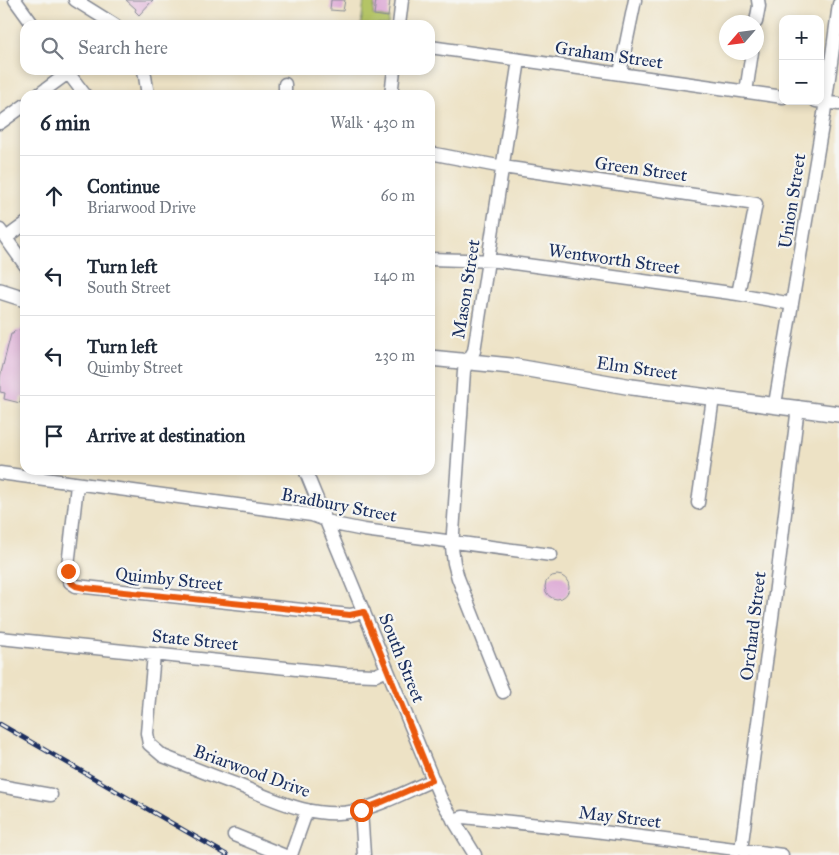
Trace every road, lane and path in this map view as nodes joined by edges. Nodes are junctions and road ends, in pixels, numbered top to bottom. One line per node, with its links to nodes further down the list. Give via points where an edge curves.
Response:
1 (15, 0): 8 (street)
2 (75, 0): 9 (street)
3 (402, 0): 10 (street)
4 (634, 0): 14 (street)
5 (758, 0): 7 (street)
6 (839, 4): 19 (street, Union Street)
7 (757, 15)
8 (29, 20)
9 (107, 20)
10 (400, 20)
11 (435, 49): 12 (street, Graham Street)
12 (519, 60): 14 (street, Graham Street); 32 (street, Mason Street)
13 (751, 60): 24 (street)
14 (620, 73): 24 (street, Graham Street)
15 (62, 75): 20 (street)
16 (70, 75): 21 (street)
17 (145, 75): 22 (street)
18 (393, 75): 23 (street)
19 (824, 86)
20 (44, 90)
21 (81, 90)
22 (147, 90)
23 (392, 90)
24 (746, 92): 25 (street, Graham Street)
25 (779, 96)
26 (824, 102): 27 (street)
27 (839, 104)
28 (821, 105): 41 (street, Union Street)
29 (20, 109): 30 (street)
30 (0, 123)
31 (435, 154): 32 (street, Green Street)
32 (503, 167): 37 (street, Mason Street); 39 (street, Green Street, via 756,204)
33 (20, 226): 34 (street)
34 (3, 234): 35 (street)
35 (20, 258)
36 (435, 259): 37 (street, Wentworth Street)
37 (488, 260): 39 (street, Wentworth Street); 43 (street, Mason Street, via 474,350)
38 (0, 291): 40 (main road)
39 (738, 294): 41 (street, Wentworth Street)
40 (20, 297)
41 (792, 304): 45 (street, Union Street)
42 (435, 358): 43 (main road, Elm Street)
43 (467, 361): 44 (main road, Elm Street); 53 (street, Mason Street)
44 (713, 398): 45 (main road, Elm Street); 51 (street)
45 (774, 404): 46 (main road, Elm Street)
46 (798, 407): 47 (main road, Elm Street); 67 (street, Orchard Street)
47 (839, 414)
48 (0, 473): 50 (street, Bradbury Street)
49 (307, 475): 52 (street, South Street)
50 (77, 484): 52 (street, Bradbury Street); 55 (street, Quimby Street, via 68,575 76,586 350,615)
51 (698, 503)
52 (326, 519): 53 (street, Bradbury Street, via 364,530); 55 (street, South Street)
53 (453, 541): 54 (street, Bradbury Street); 59 (street, Mason Street, via 458,578)
54 (551, 555)
55 (364, 612): 58 (street, South Street)
56 (0, 638): 57 (street, State Street)
57 (154, 654): 58 (street, State Street, via 360,675 376,675); 63 (street, Briarwood Drive, via 146,727 147,739 155,750 163,756)
58 (387, 670): 60 (street, South Street)
59 (503, 692)
60 (432, 780): 64 (street, Briarwood Drive); 65 (street, South Street)
61 (0, 786): 62 (street)
62 (51, 795)
63 (307, 810): 64 (street, Briarwood Drive, via 328,814); 69 (street)
64 (361, 810): 70 (street)
65 (453, 820): 67 (street, May Street, via 463,817); 71 (street, South Street)
66 (234, 835): 68 (street)
67 (741, 850): 72 (street, May Street)
68 (283, 855)
69 (291, 855)
70 (364, 855)
71 (476, 855)
72 (782, 855)

